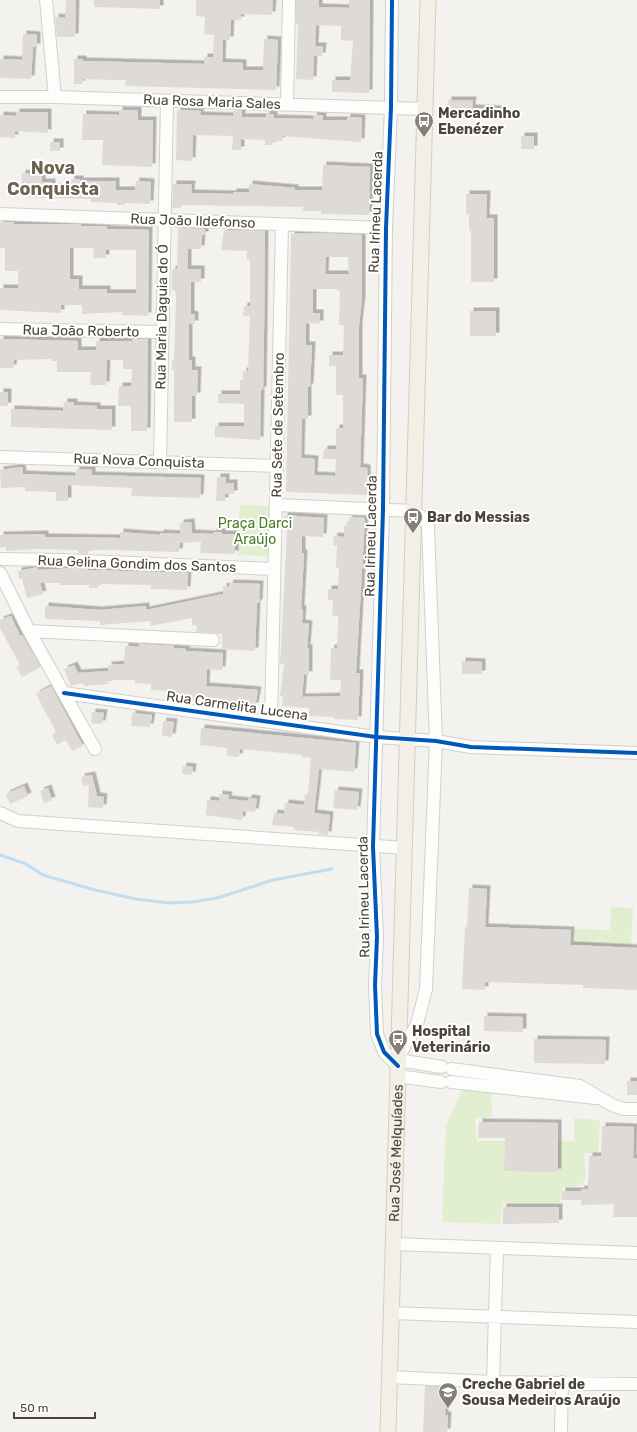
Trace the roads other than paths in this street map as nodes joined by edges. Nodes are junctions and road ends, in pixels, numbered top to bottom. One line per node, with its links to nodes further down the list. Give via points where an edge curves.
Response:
1 (46, 0): 6 (street)
2 (289, 0): 8 (street)
3 (392, 0): 9 (street, Rua Irineu Lacerda)
4 (428, 0): 10 (main road)
5 (0, 97): 6 (street, Rua Rosa Maria Sales)
6 (55, 97): 7 (street, Rua Rosa Maria Sales)
7 (167, 101): 8 (street, Rua Rosa Maria Sales); 12 (street, Rua Maria Daguia do Ó)
8 (287, 104): 9 (street, Rua Rosa Maria Sales)
9 (391, 108): 10 (street, Rua Rosa Maria Sales); 14 (street, Rua Irineu Lacerda)
10 (424, 108): 22 (main road)
11 (0, 214): 12 (street, Rua João Ildefonso)
12 (164, 220): 13 (street, Rua João Ildefonso); 16 (street, Rua Maria Daguia do Ó)
13 (282, 225): 14 (street, Rua João Ildefonso); 19 (street, Rua Sete de Setembro)
14 (386, 228): 21 (street, Rua Irineu Lacerda)
15 (0, 329): 16 (street, Rua João Roberto)
16 (162, 332): 18 (street, Rua Maria Daguia do Ó)
17 (0, 457): 18 (street, Rua Nova Conquista)
18 (160, 462): 19 (street, Rua Nova Conquista)
19 (277, 466): 20 (street, Rua Sete de Setembro)
20 (277, 505): 21 (street); 24 (street, Rua Sete de Setembro)
21 (383, 510): 22 (street); 30 (street, Rua Irineu Lacerda)
22 (414, 511): 31 (main road); 32 (street, via 425,519 429,534)
23 (0, 559): 24 (street, Rua Gelina Gondim dos Santos)
24 (274, 569): 29 (street, Rua Sete de Setembro)
25 (0, 574): 26 (street)
26 (29, 631): 27 (street); 28 (street)
27 (213, 640)
28 (64, 693): 29 (street, Rua Carmelita Lucena); 33 (street)
29 (271, 721): 30 (street, Rua Carmelita Lucena)
30 (376, 737): 31 (street, Rua Carmelita Lucena); 36 (street, Rua Irineu Lacerda)
31 (407, 739): 32 (street, Rua Carmelita Lucena); 37 (main road)
32 (436, 741): 34 (street, Rua Carmelita Lucena, via 492,749); 38 (street, via 426,989 417,1024)
33 (95, 749)
34 (637, 753)
35 (0, 813): 36 (street, via 18,821)
36 (373, 847): 37 (street); 38 (street, Rua Irineu Lacerda, via 377,936 377,1034 384,1052)
37 (405, 849): 38 (main road, Rua José Melquíades)
38 (398, 1065): 39 (street, via 446,1082); 39 (street, via 447,1068 580,1086); 41 (main road, Rua José Melquíades)
39 (599, 1098): 40 (street, via 618,1107)
40 (637, 1109)
41 (393, 1244): 42 (street); 44 (main road, Rua José Melquíades)
42 (497, 1248): 43 (street); 45 (street)
43 (637, 1253)
44 (391, 1313): 45 (street); 47 (main road, Rua José Melquíades)
45 (493, 1317): 46 (street); 48 (street)
46 (637, 1322)
47 (390, 1377): 48 (street); 51 (main road, Rua José Melquíades)
48 (493, 1382): 49 (street)
49 (562, 1382): 50 (street); 52 (street)
50 (637, 1384)
51 (388, 1432)
52 (561, 1432)

